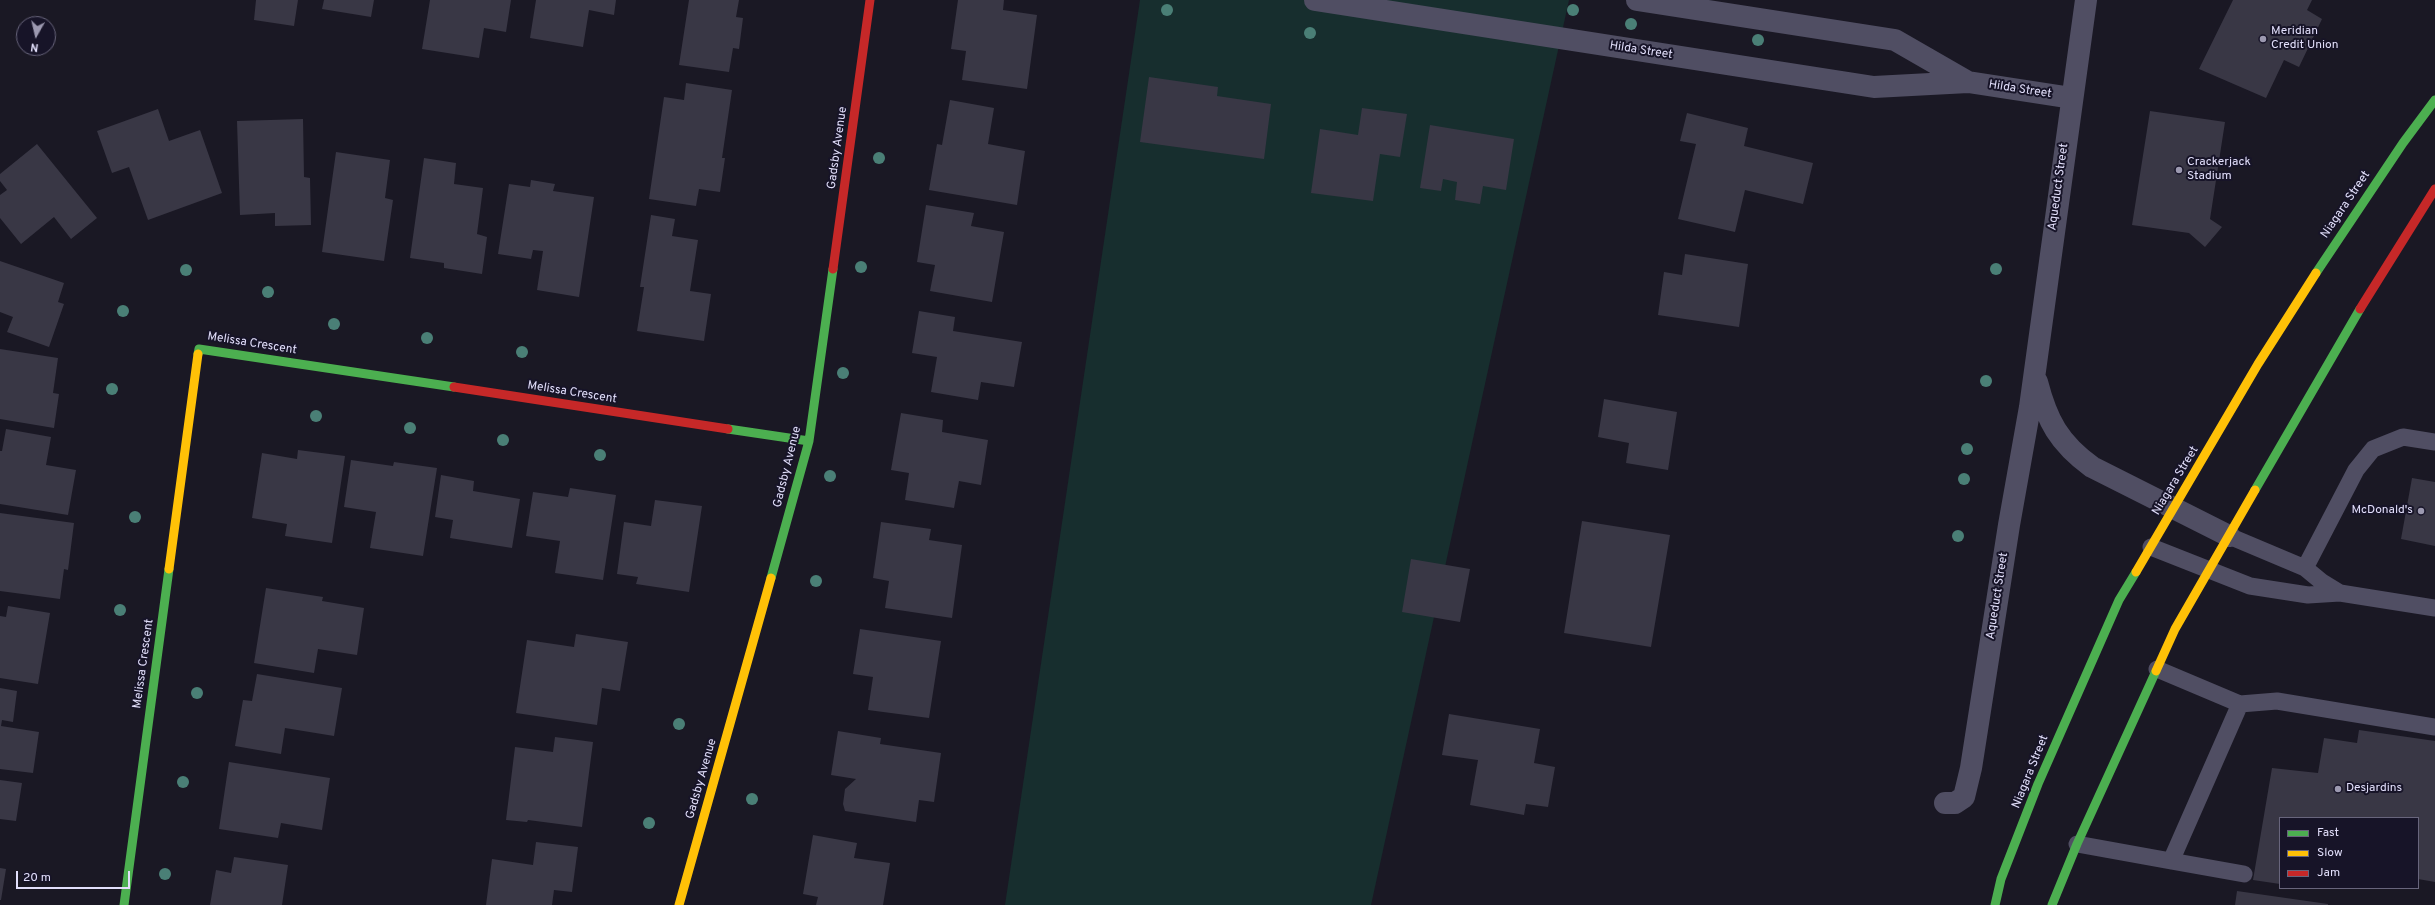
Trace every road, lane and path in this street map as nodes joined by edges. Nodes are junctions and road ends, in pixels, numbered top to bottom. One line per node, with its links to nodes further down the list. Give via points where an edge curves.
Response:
1 (870, 0): 10 (street, Gadsby Avenue)
2 (1315, 0): 5 (street, Hilda Street, via 1874,87)
3 (1637, 0): 5 (street, Hilda Street, via 1895,40)
4 (2086, 0): 6 (street, Aqueduct Street)
5 (1968, 82): 6 (street, Hilda Street)
6 (2072, 98): 9 (street, Aqueduct Street)
7 (2435, 100): 12 (street, Niagara Street, via 2304,290)
8 (2435, 189): 13 (street, via 2358,312)
9 (2034, 373): 12 (street, Aqueduct Street, via 2049,421 2073,452 2092,467); 22 (street, Aqueduct Street, via 1969,780 1964,797 1955,803)
10 (809, 441): 26 (street, Melissa Crescent, via 199,348); 27 (street, Gadsby Avenue)
11 (2435, 442): 15 (lane, via 2403,437 2373,449 2356,470)
12 (2173, 509): 13 (street, Aqueduct Street); 14 (street, Niagara Street)
13 (2229, 536): 15 (lane); 16 (street)
14 (2151, 547): 16 (lane); 28 (street, Niagara Street, via 2119,600 2077,691 2001,879)
15 (2305, 568): 17 (lane)
16 (2209, 571): 17 (lane, via 2250,586 2308,595); 19 (street, via 2175,629)
17 (2340, 593): 18 (lane)
18 (2435, 608)
19 (2157, 669): 20 (lane); 23 (street)
20 (2240, 704): 21 (lane, via 2277,702); 24 (lane)
21 (2435, 727)
22 (1945, 803)
23 (2077, 844): 24 (lane); 29 (street)
24 (2171, 861): 25 (lane)
25 (2244, 874)
26 (124, 905)
27 (679, 905)
28 (1994, 905)
29 (2052, 905)

